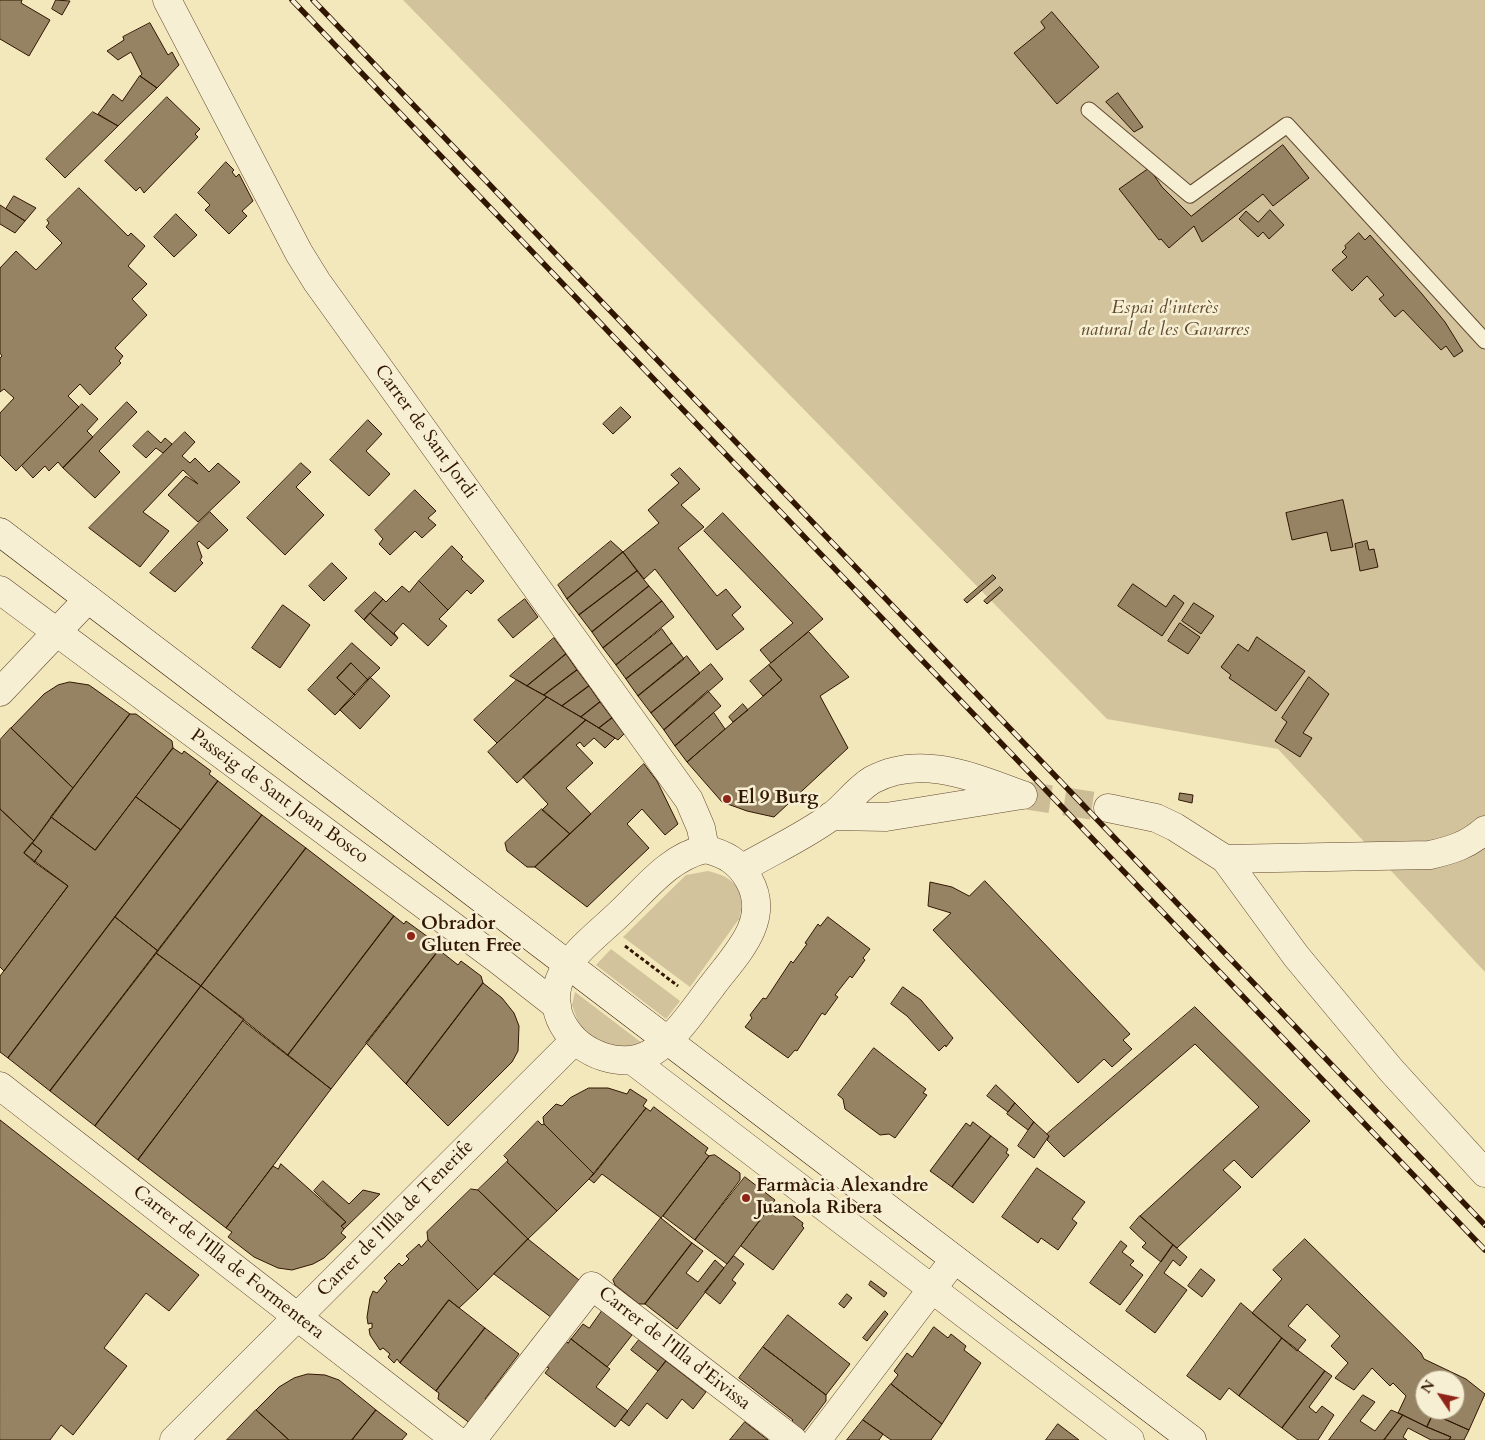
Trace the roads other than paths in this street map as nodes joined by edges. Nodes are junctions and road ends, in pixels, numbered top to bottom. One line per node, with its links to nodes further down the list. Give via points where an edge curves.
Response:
1 (167, 0): 12 (street, Carrer de Sant Jordi, via 317,282 689,800 702,828)
2 (1089, 110): 3 (lane, via 1190,195 1287,125)
3 (1485, 341)
4 (0, 532): 6 (street)
5 (0, 590): 7 (street, Passeig de Sant Joan Bosco)
6 (88, 599): 7 (street); 15 (street)
7 (57, 633): 8 (street); 16 (street, Passeig de Sant Joan Bosco, via 497,958)
8 (0, 692)
9 (1108, 808): 13 (street, via 1156,818)
10 (831, 816): 10 (street, via 886,817 1023,795 963,773 916,768 892,772 871,781); 14 (street)
11 (1485, 830): 13 (street, via 1456,850 1430,855)
12 (705, 849): 14 (street, via 731,858); 15 (street, via 691,852 669,865)
13 (1225, 859): 21 (street, via 1302,963 1391,1070)
14 (743, 868): 18 (street, via 756,893 758,906 747,939)
15 (568, 966): 16 (street, via 556,993); 18 (street)
16 (557, 1006): 17 (street, via 565,1030)
17 (574, 1041): 19 (street, via 602,1056); 24 (street, Carrer de l'Illa de Tenerife)
18 (667, 1041): 19 (street, via 651,1053); 22 (street)
19 (632, 1060): 23 (street)
20 (0, 1086): 24 (street, Carrer de l'Illa de Formentera)
21 (1485, 1173)
22 (954, 1260): 23 (street); 31 (street)
23 (932, 1290): 29 (street); 30 (street)
24 (298, 1317): 25 (street, Carrer de l'Illa de Tenerife); 26 (street, Carrer de l'Illa de Formentera)
25 (174, 1440)
26 (456, 1440)
27 (472, 1440): 28 (street, Carrer de l'Illa d'Eivissa, via 592,1286)
28 (792, 1440)
29 (818, 1440)
30 (1130, 1440)
31 (1192, 1440)

